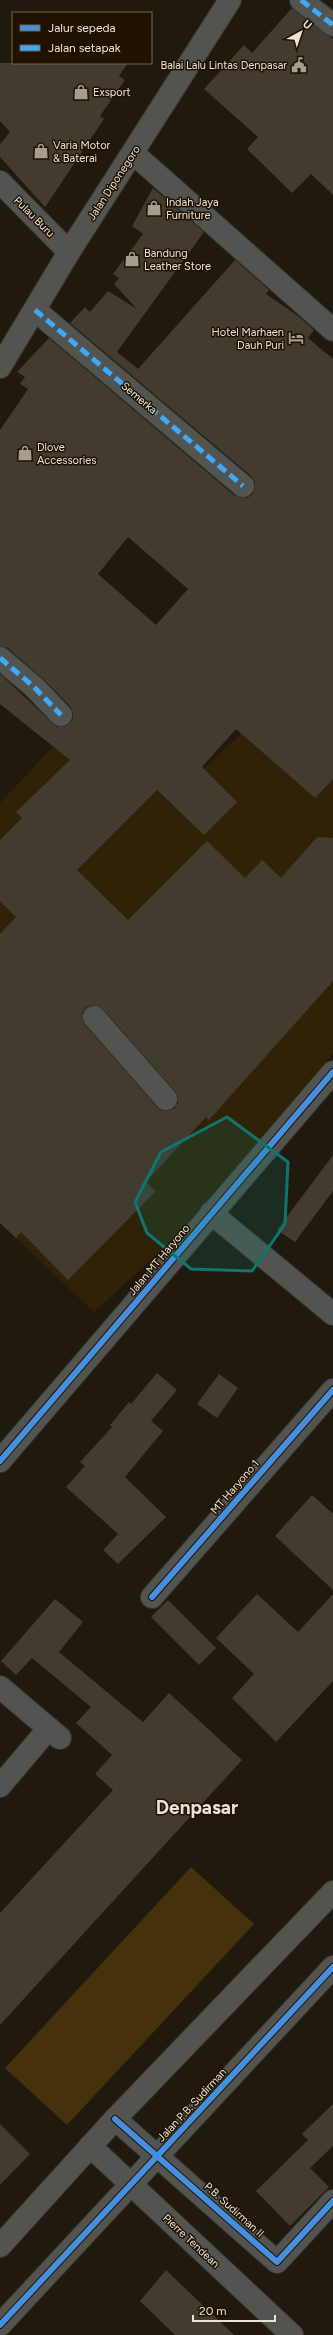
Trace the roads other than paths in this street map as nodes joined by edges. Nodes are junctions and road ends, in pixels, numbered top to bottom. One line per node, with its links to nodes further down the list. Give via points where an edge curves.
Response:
1 (230, 0): 4 (main road, Jalan Diponegoro)
2 (300, 0): 3 (street)
3 (333, 24)
4 (133, 153): 6 (main road, Jalan Diponegoro); 8 (street)
5 (0, 182): 6 (street, Pulau Buru)
6 (69, 252): 7 (main road, Jalan Diponegoro)
7 (35, 310): 9 (main road, Jalan Diponegoro); 10 (street, Semerka)
8 (333, 330)
9 (0, 367)
10 (243, 486)
11 (0, 658): 12 (street, via 34,687)
12 (61, 715)
13 (94, 1017): 15 (street)
14 (333, 1072): 16 (street, Jalan MT Haryono)
15 (166, 1099)
16 (212, 1213): 17 (street); 19 (street, Jalan MT Haryono)
17 (333, 1314)
18 (333, 1390): 20 (street, MT Haryono 1)
19 (0, 1461)
20 (152, 1597)
21 (0, 1687): 22 (street, via 54,1733)
22 (0, 1786)
23 (333, 1892): 25 (main road)
24 (333, 1967): 27 (main road, Jalan P.B. Sudirman)
25 (116, 2118): 26 (main road); 27 (street, P.B. Sudirman II)
26 (90, 2146): 28 (street, Pierre Tendean); 30 (main road)
27 (158, 2156): 28 (main road, Jalan P.B. Sudirman); 29 (street, P.B. Sudirman II, via 277,2262)
28 (132, 2186): 31 (main road, Jalan P.B. Sudirman); 32 (street, Pierre Tendean)
29 (333, 2201)
30 (0, 2246)
31 (0, 2325)
32 (292, 2335)

